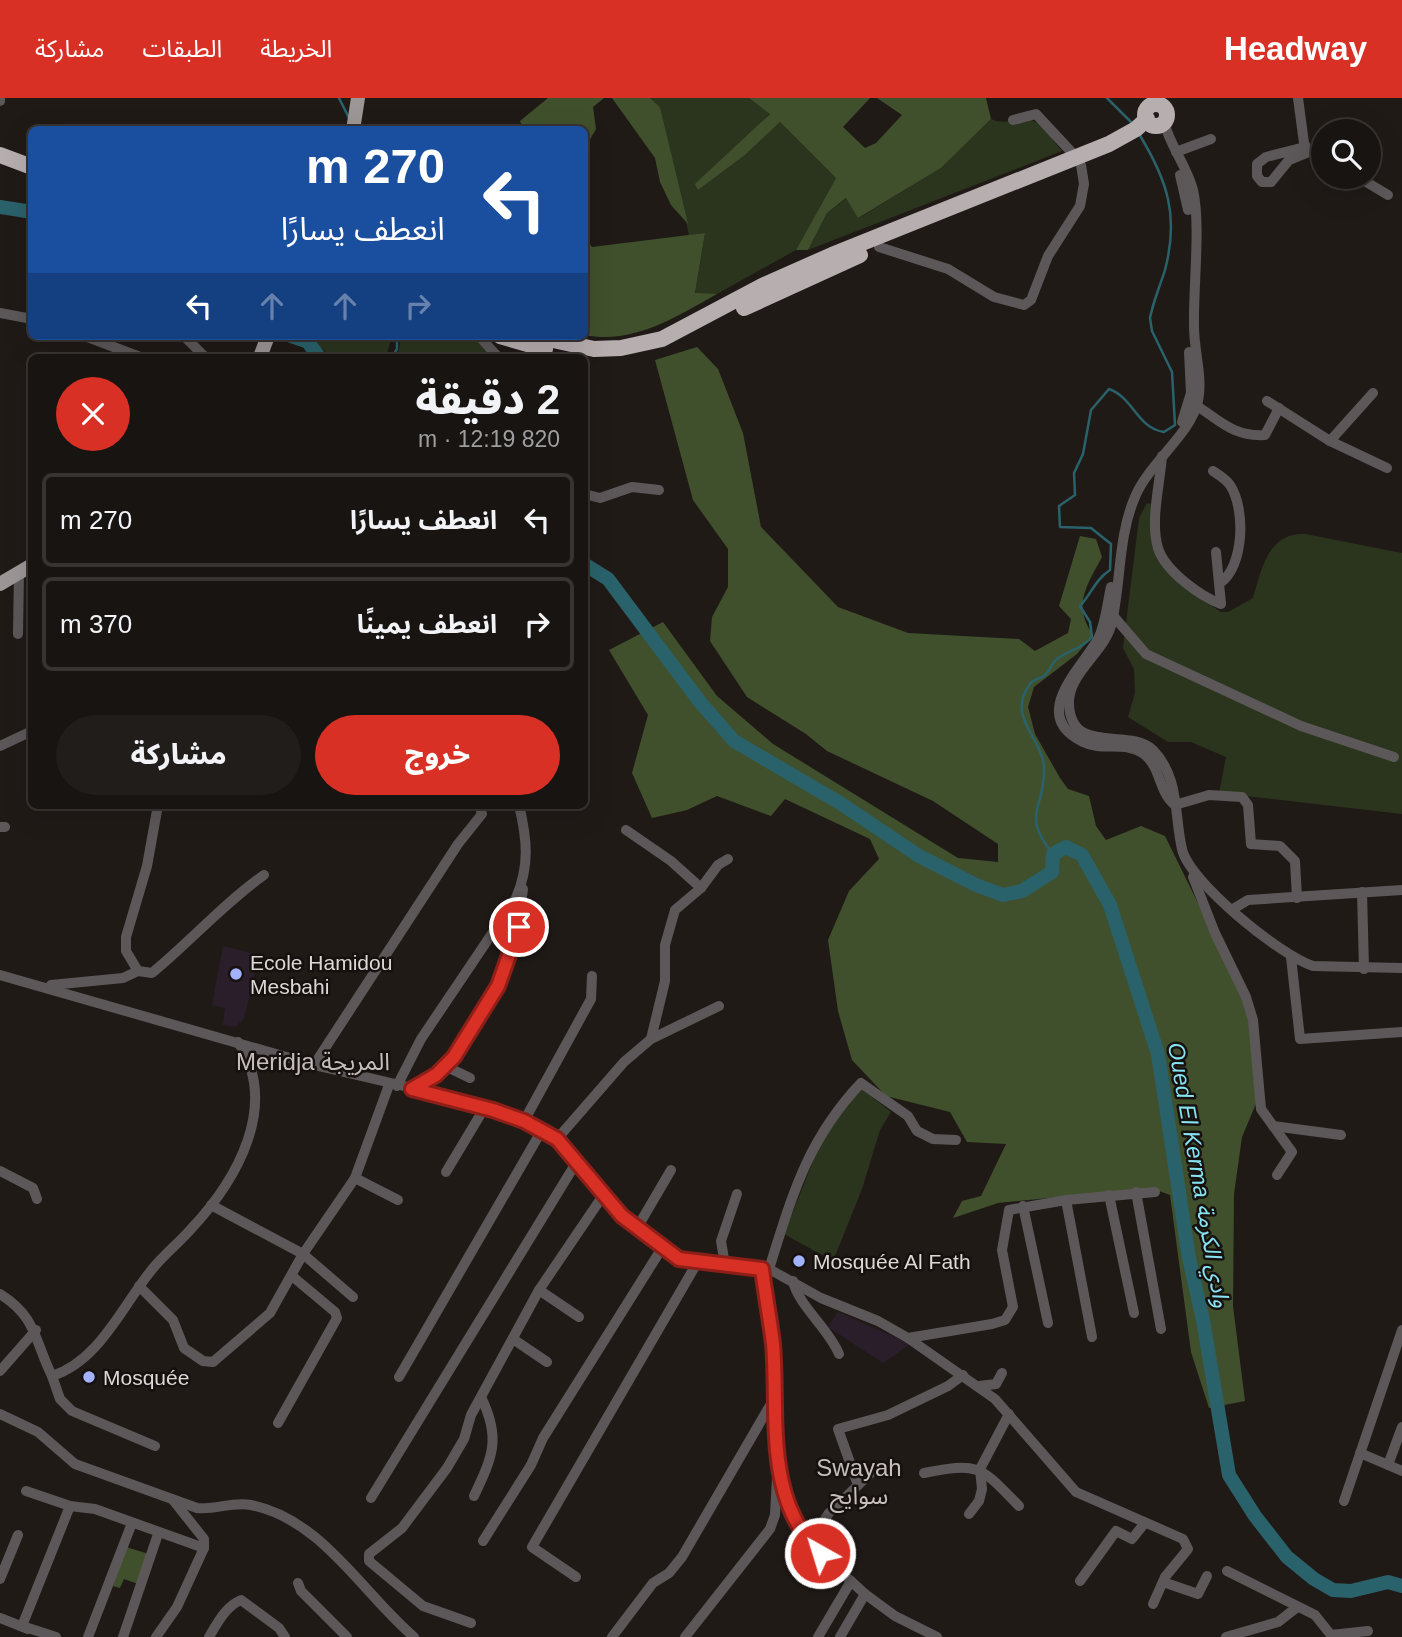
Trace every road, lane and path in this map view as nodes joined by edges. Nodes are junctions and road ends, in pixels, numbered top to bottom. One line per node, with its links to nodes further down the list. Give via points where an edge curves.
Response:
1 (358, 98): 5 (main road)
2 (1298, 98): 7 (street)
3 (1151, 119): 9 (street); 11 (highway); 32 (street, via 1179,173 1188,203)
4 (1013, 120): 11 (street, via 1036,114)
5 (354, 122)
6 (1211, 139): 9 (street)
7 (1308, 149): 7 (street, via 1289,160 1271,182 1262,182 1257,176 1257,164 1266,157); 8 (street)
8 (1311, 150)
9 (1176, 152): 32 (street, via 1194,203 1199,393)
10 (0, 155): 13 (highway)
11 (1079, 161): 17 (highway); 17 (street, via 1084,184 1080,206 1048,256 1031,300 1024,305 994,297 948,269); 24 (highway, via 832,255 662,339 608,349)
12 (0, 163): 14 (highway)
13 (28, 166)
14 (28, 174)
15 (1378, 189): 16 (street)
16 (1388, 195)
17 (879, 247): 29 (highway, via 665,348 623,358)
18 (0, 313): 19 (street)
19 (28, 319)
20 (96, 340): 25 (street)
21 (188, 340): 26 (street)
22 (483, 340): 27 (street)
23 (515, 340): 28 (highway)
24 (551, 340)
25 (133, 354)
26 (202, 354)
27 (495, 354)
28 (566, 354)
29 (588, 358)
30 (1373, 393): 34 (street)
31 (1267, 401): 33 (street)
32 (1193, 404): 33 (street, via 1225,427 1251,436 1265,435); 35 (street, via 1190,421); 44 (street, via 1149,461 1131,493 1120,528)
33 (1279, 408): 34 (street)
34 (1330, 441): 36 (street)
35 (1163, 453): 42 (street, via 1158,550 1193,591 1222,604); 44 (street, via 1130,511)
36 (1387, 468)
37 (1213, 471): 42 (street, via 1230,486 1240,533 1234,568)
38 (659, 490): 39 (street, via 638,486 600,498)
39 (588, 495)
40 (1216, 552): 42 (street)
41 (25, 569): 43 (main road); 45 (street)
42 (1220, 583)
43 (0, 584)
44 (1110, 612): 48 (street, via 1146,654 1301,726); 49 (street, via 1106,640 1070,692 1072,717 1089,736 1129,739 1151,748 1176,792)
45 (18, 634)
46 (28, 733): 47 (street)
47 (0, 746)
48 (1394, 757)
49 (1175, 805): 55 (street, via 1182,852); 61 (street, via 1209,795 1242,797 1248,804 1251,844 1280,846 1295,861)
50 (157, 809): 66 (street, via 147,866 126,937 127,951)
51 (481, 809): 74 (street, via 482,814)
52 (520, 809): 57 (street, via 527,831)
53 (626, 830): 58 (street)
54 (728, 859): 58 (street)
55 (1191, 871): 62 (street); 81 (street, via 1214,933 1246,997 1253,1020 1259,1102)
56 (264, 875): 66 (street, via 219,909 199,934 152,973)
57 (524, 879): 75 (street, via 519,927 498,986); 77 (street)
58 (701, 888): 72 (street, via 675,910 669,928 665,981)
59 (1402, 890): 60 (street)
60 (1362, 892): 61 (street); 65 (street)
61 (1297, 898): 62 (street, via 1248,900)
62 (1233, 909): 63 (street)
63 (1291, 957): 65 (street, via 1313,966); 71 (street, via 1300,1040)
64 (1402, 968): 65 (street)
65 (1364, 969)
66 (138, 971): 69 (street, via 123,978)
67 (0, 975): 69 (street)
68 (592, 976): 80 (street, via 591,999)
69 (44, 986): 73 (street)
70 (719, 1006): 72 (street)
71 (1402, 1032)
72 (651, 1039): 84 (street, via 624,1062)
73 (238, 1042): 74 (street); 100 (street, via 255,1079 254,1125)
74 (314, 1065): 77 (street)
75 (447, 1067): 76 (street); 78 (street)
76 (470, 1078)
77 (393, 1086): 78 (street); 91 (street)
78 (412, 1089): 79 (street)
79 (485, 1107): 80 (street); 89 (street)
80 (524, 1121): 82 (street)
81 (1273, 1126): 83 (street); 90 (street, via 1292,1152)
82 (542, 1130): 84 (street); 131 (street)
83 (1341, 1135)
84 (557, 1139): 86 (street)
85 (956, 1140): 107 (street, via 933,1139 917,1131 908,1116 861,1083 821,1131)
86 (576, 1163): 96 (street); 150 (street)
87 (671, 1170): 102 (street)
88 (0, 1171): 97 (street, via 33,1188)
89 (446, 1172)
90 (1277, 1175)
91 (355, 1178): 98 (street); 104 (street)
92 (1136, 1192): 93 (street); 95 (street); 117 (street)
93 (1155, 1192)
94 (737, 1194): 106 (street, via 721,1241)
95 (1109, 1195): 99 (street); 114 (street)
96 (603, 1197): 102 (street); 111 (street)
97 (37, 1199)
98 (398, 1200)
99 (1066, 1200): 101 (street); 120 (street)
100 (211, 1205): 104 (street); 110 (street)
101 (1023, 1206): 116 (street); 121 (street, via 1009,1210 1002,1250 1012,1313 992,1324)
102 (637, 1228): 103 (street)
103 (662, 1248): 105 (street); 160 (street)
104 (303, 1254): 108 (street); 113 (street)
105 (697, 1263): 106 (street); 165 (street, via 531,1547)
106 (725, 1265): 107 (street)
107 (766, 1269): 109 (street); 133 (street)
108 (292, 1276): 110 (street, via 271,1313 213,1362 204,1362 184,1348 173,1320); 137 (street, via 337,1318)
109 (793, 1281): 121 (street); 123 (street)
110 (139, 1286): 130 (street, via 100,1341 77,1364)
111 (539, 1290): 115 (street); 122 (street)
112 (0, 1294): 118 (street, via 26,1314)
113 (354, 1297)
114 (1134, 1313)
115 (579, 1317)
116 (1048, 1322)
117 (1161, 1329)
118 (36, 1330): 127 (street); 130 (street)
119 (1402, 1330): 124 (street)
120 (1092, 1337)
121 (908, 1338): 129 (street)
122 (513, 1339): 125 (street); 134 (street)
123 (839, 1354)
124 (1391, 1359): 126 (street); 140 (street)
125 (547, 1363)
126 (1402, 1367)
127 (0, 1371)
128 (1002, 1373): 132 (street, via 996,1384)
129 (963, 1375): 132 (street); 147 (street, via 888,1415 838,1429)
130 (52, 1376): 139 (street, via 60,1399 72,1410)
131 (399, 1377)
132 (979, 1386): 136 (street)
133 (775, 1395): 143 (street); 188 (street, via 682,1558 653,1583)
134 (481, 1396): 149 (street, via 493,1421 494,1447); 175 (street, via 464,1439 422,1505 402,1528 372,1550 369,1561 423,1606)
135 (0, 1414): 151 (street, via 38,1432 75,1464)
136 (1009, 1414): 144 (street); 157 (street, via 1069,1488)
137 (278, 1423)
138 (1402, 1427): 141 (street)
139 (155, 1446)
140 (1360, 1453): 141 (street); 152 (street)
141 (1388, 1465): 145 (street)
142 (878, 1466): 147 (street)
143 (778, 1469): 161 (street, via 791,1517); 189 (street, via 775,1515 769,1529)
144 (980, 1469): 146 (street, via 968,1466); 154 (street); 155 (street, via 982,1489)
145 (1402, 1471)
146 (924, 1474)
147 (858, 1485): 161 (street, via 829,1513)
148 (26, 1491): 153 (street)
149 (474, 1496)
150 (371, 1498)
151 (173, 1500): 162 (street, via 204,1539); 187 (street, via 211,1510 243,1503 275,1512 337,1558)
152 (1343, 1501)
153 (70, 1506): 156 (street); 176 (street)
154 (1019, 1506)
155 (969, 1514)
156 (132, 1522): 158 (street); 181 (street)
157 (1144, 1524): 168 (street, via 1132,1539 1116,1531); 169 (street, via 1183,1539 1188,1549)
158 (158, 1534): 162 (street); 182 (street)
159 (19, 1535): 166 (street)
160 (483, 1541)
161 (809, 1543): 167 (street)
162 (204, 1548): 183 (street, via 177,1607)
163 (1227, 1572): 173 (street)
164 (1207, 1576): 169 (street, via 1198,1594)
165 (576, 1577)
166 (0, 1579)
167 (850, 1581): 171 (street); 190 (street)
168 (1080, 1581)
169 (1163, 1582): 172 (street)
170 (298, 1583): 186 (street)
171 (865, 1594): 178 (street); 191 (street)
172 (1153, 1604)
173 (1296, 1608): 177 (street, via 1315,1615 1331,1635); 193 (street, via 1278,1622)
174 (0, 1618): 176 (street)
175 (471, 1623)
176 (22, 1626): 179 (street); 180 (street)
177 (1368, 1631)
178 (919, 1634): 192 (street)
179 (43, 1637)
180 (56, 1637)
181 (88, 1637)
182 (123, 1637)
183 (156, 1637)
184 (209, 1637): 185 (street, via 222,1615 241,1600)
185 (285, 1637)
186 (347, 1637)
187 (414, 1637)
188 (612, 1637)
189 (685, 1637)
190 (818, 1637)
191 (840, 1637)
192 (937, 1637)
193 (1226, 1637)

